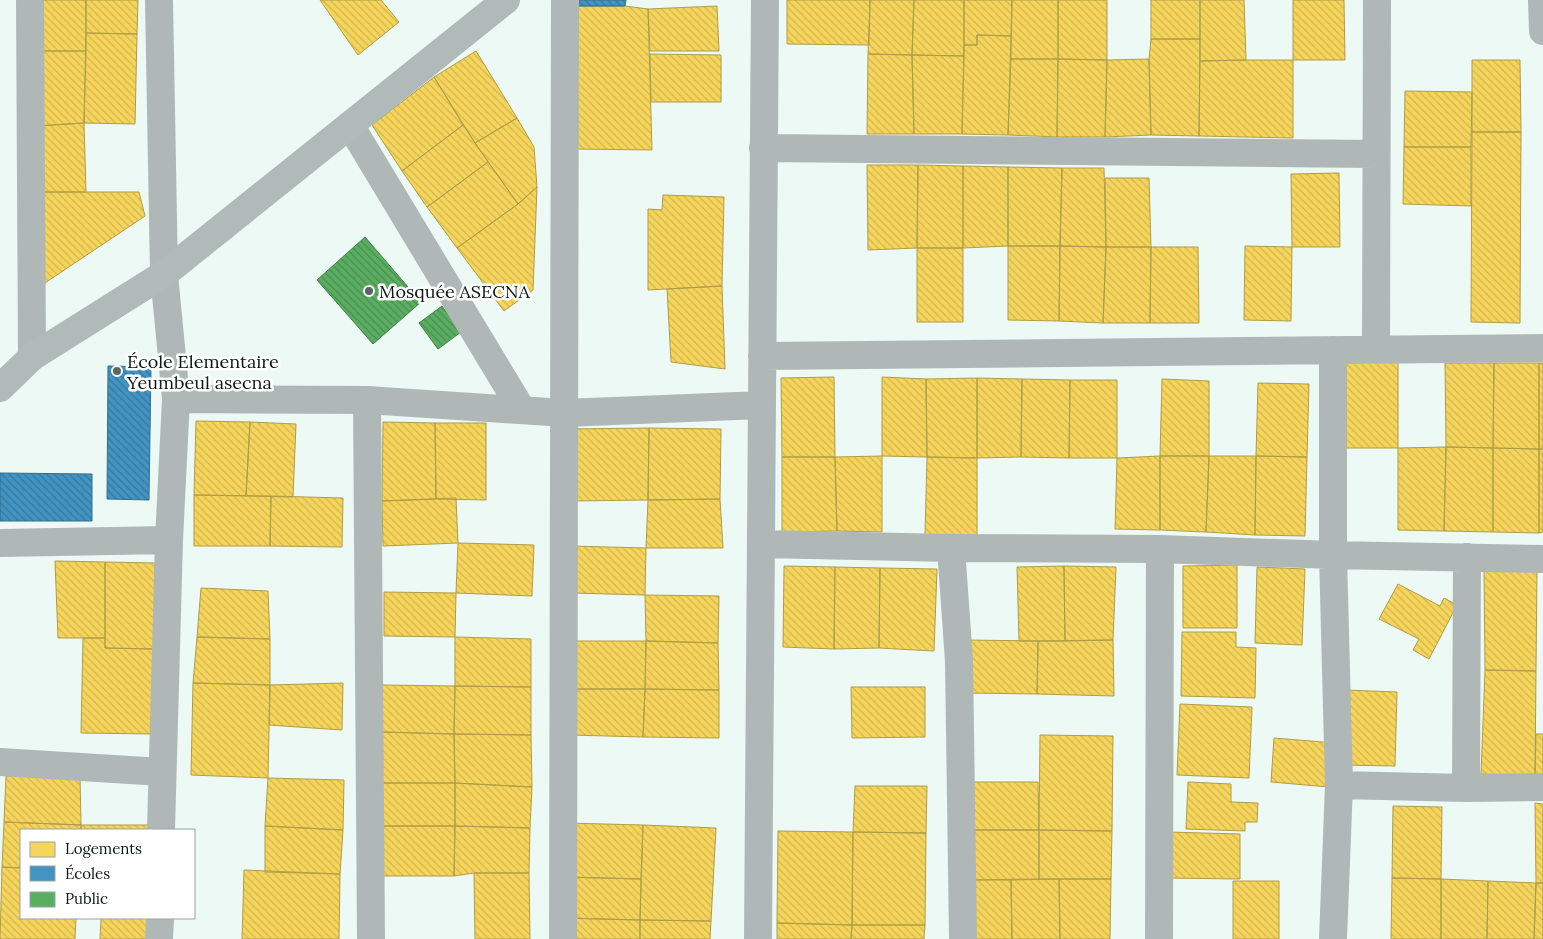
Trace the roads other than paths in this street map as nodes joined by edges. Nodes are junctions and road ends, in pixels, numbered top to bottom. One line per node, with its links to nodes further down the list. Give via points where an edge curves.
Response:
1 (30, 0): 17 (street)
2 (159, 0): 12 (street)
3 (506, 0): 9 (main road)
4 (565, 0): 23 (street)
5 (765, 0): 10 (street)
6 (1376, 0): 11 (street)
7 (1542, 0): 8 (street)
8 (1543, 31)
9 (350, 125): 12 (main road); 22 (street)
10 (764, 148): 11 (street); 16 (street)
11 (1376, 154): 14 (street)
12 (164, 274): 17 (main road); 19 (street)
13 (1543, 348): 14 (street)
14 (1376, 349): 15 (street)
15 (1333, 350): 16 (street); 29 (street)
16 (762, 356): 21 (street)
17 (32, 357): 18 (main road)
18 (0, 388)
19 (176, 399): 20 (street); 24 (street)
20 (367, 400): 22 (street); 40 (street)
21 (762, 405): 23 (street); 26 (street)
22 (522, 410): 23 (street)
23 (564, 413): 41 (street)
24 (169, 540): 25 (street); 33 (street)
25 (0, 543)
26 (761, 544): 27 (street); 42 (street)
27 (951, 548): 28 (street); 43 (street, via 960,662)
28 (1160, 549): 29 (street); 44 (street)
29 (1333, 555): 30 (street); 34 (street)
30 (1467, 557): 31 (street); 36 (street)
31 (1543, 558)
32 (0, 762): 33 (street)
33 (162, 772): 37 (street)
34 (1339, 785): 36 (street); 45 (street)
35 (1543, 787): 36 (street)
36 (1466, 788)
37 (161, 829)
38 (160, 919): 39 (street)
39 (159, 939)
40 (371, 939)
41 (562, 939)
42 (758, 939)
43 (963, 939)
44 (1159, 939)
45 (1333, 939)

